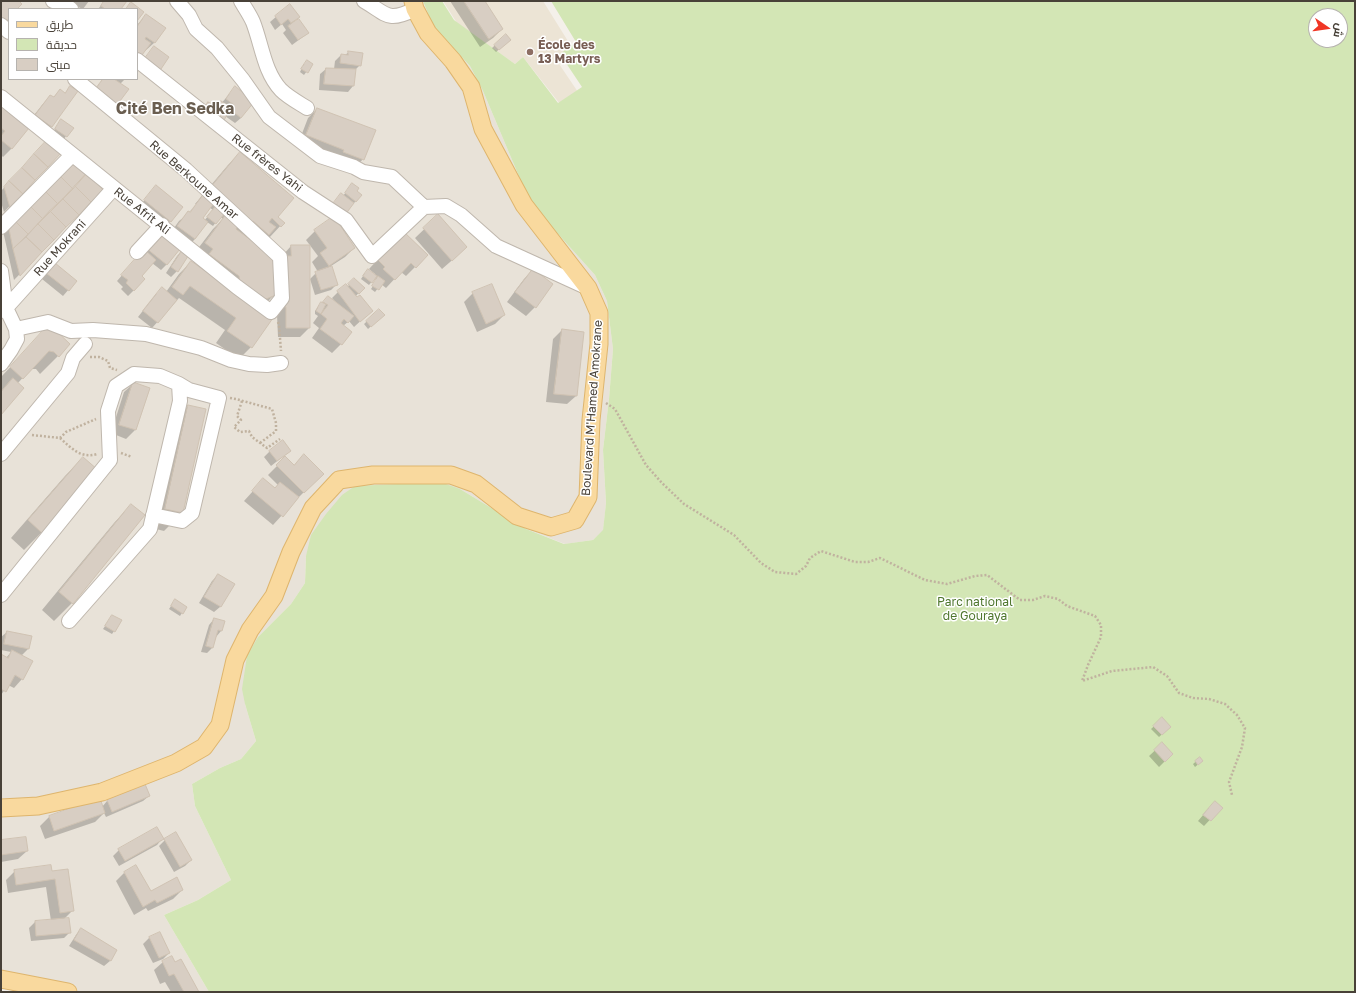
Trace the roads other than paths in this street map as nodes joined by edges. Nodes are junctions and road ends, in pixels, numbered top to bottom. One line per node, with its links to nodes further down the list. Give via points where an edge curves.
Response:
1 (53, 1): 6 (street)
2 (177, 1): 13 (street, via 189,15 196,29 218,48 269,117 320,156 363,172 392,177)
3 (240, 1): 10 (street, via 253,20 266,68 273,80 282,91)
4 (364, 1): 5 (street, via 388,16 402,16)
5 (414, 5): 18 (main road, Boulevard M'Hamed Amokrane, via 428,33 453,61 470,87 483,129 524,205)
6 (70, 8)
7 (138, 61): 13 (street, Rue frères Yahi, via 302,192 346,220 372,256)
8 (76, 80): 20 (street, Rue Berkoune Amar, via 186,170 280,257 282,298)
9 (1, 97): 11 (street, Rue Afrit Ali)
10 (307, 108)
11 (72, 155): 12 (street, Rue Afrit Ali); 15 (street)
12 (114, 189): 14 (street, Rue Afrit Ali); 19 (street, Rue Mokrani)
13 (424, 207): 18 (street, via 446,206 461,215 496,246)
14 (162, 225): 16 (street); 20 (street, Rue Afrit Ali)
15 (1, 227)
16 (136, 252)
17 (1, 271): 19 (street)
18 (588, 288): 30 (main road, Boulevard M'Hamed Amokrane, via 599,313 599,344 591,420 588,497 575,520 551,527 517,516 476,484 451,475 374,475 339,480 313,508 291,552 274,596 250,630 235,660 220,725 204,747 176,763 102,792 38,806)
19 (4, 310): 21 (street)
20 (271, 312)
21 (16, 329): 23 (street, via 48,322 71,331 146,334 249,364); 24 (street, via 17,339)
22 (85, 344): 26 (street, via 73,358 68,373)
23 (281, 363)
24 (1, 364)
25 (179, 384): 27 (street, via 180,401); 27 (street, via 189,390 219,398 192,513 182,521); 28 (street, via 160,376 134,374 116,386 108,411 110,460)
26 (1, 454)
27 (153, 515): 29 (street, via 150,529)
28 (1, 595)
29 (69, 621)
30 (1, 808)
31 (1, 979): 32 (main road)
32 (68, 992)

